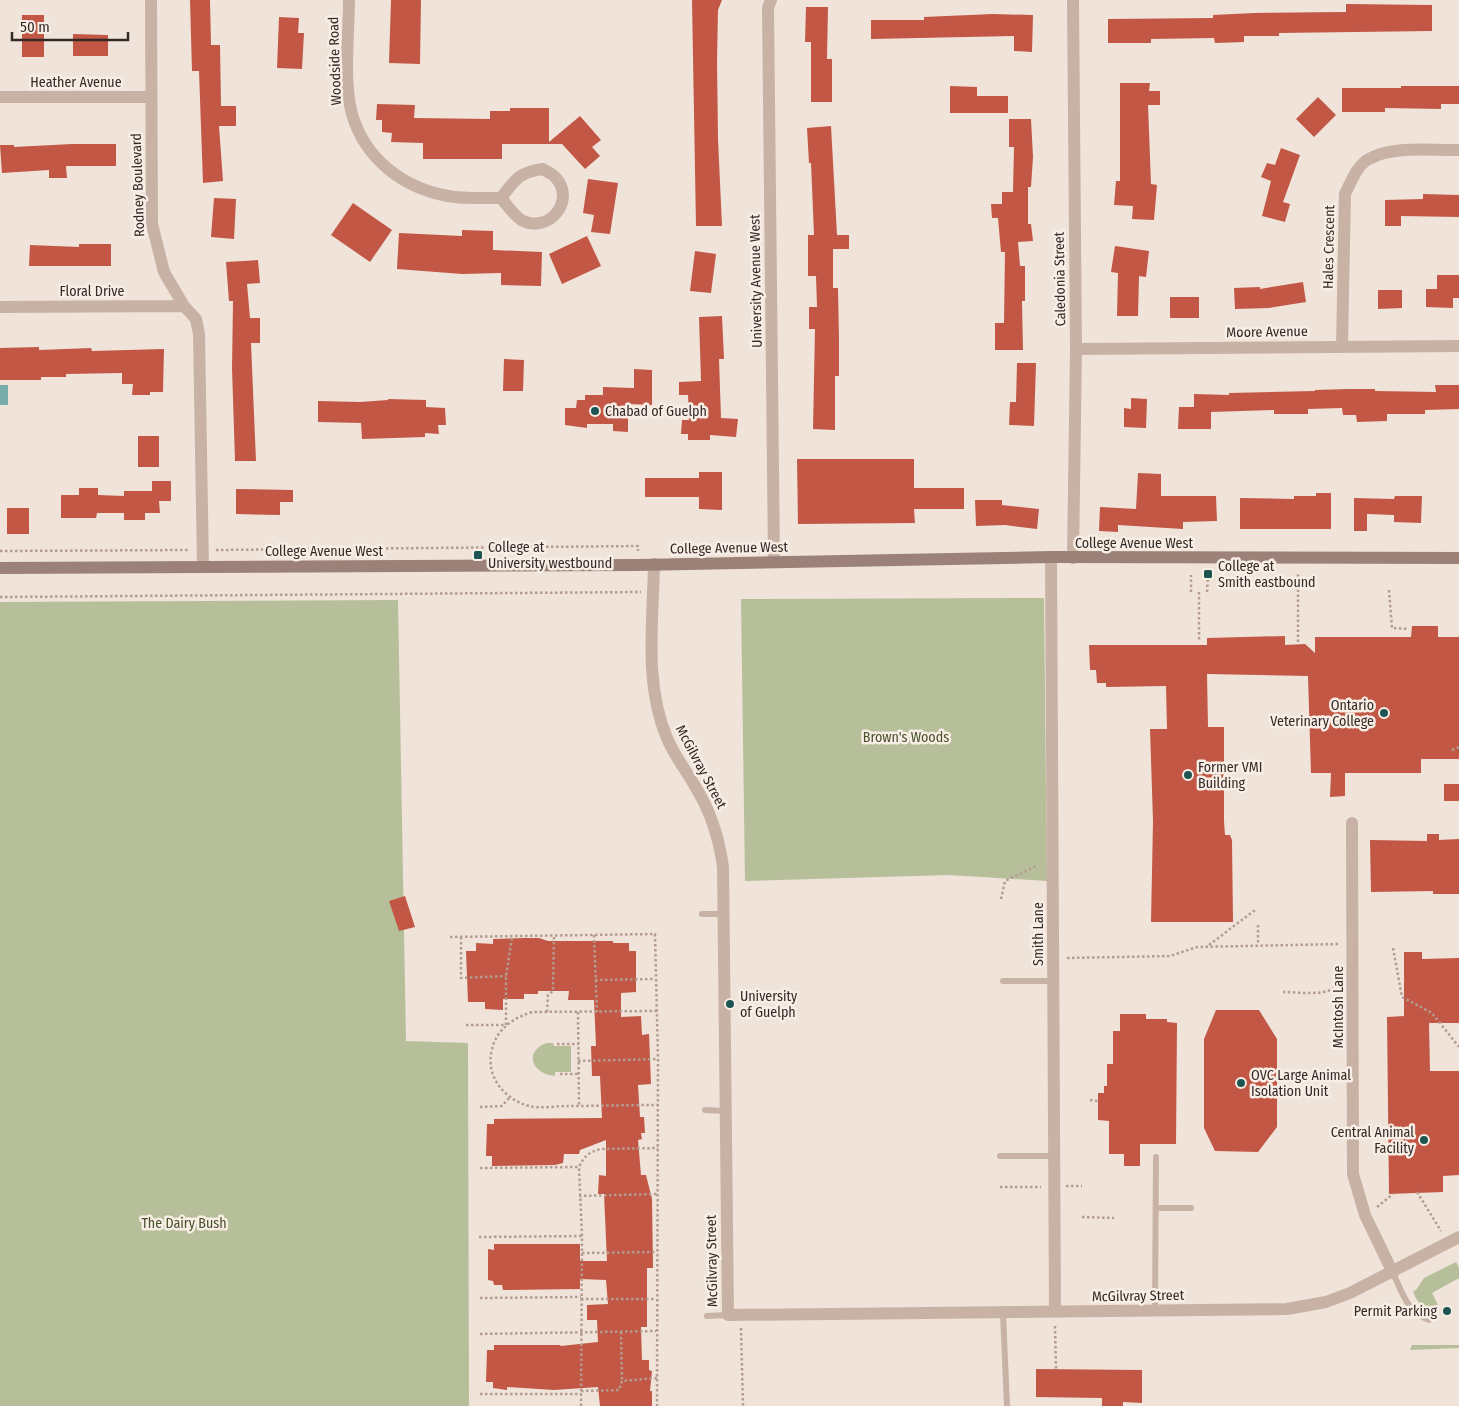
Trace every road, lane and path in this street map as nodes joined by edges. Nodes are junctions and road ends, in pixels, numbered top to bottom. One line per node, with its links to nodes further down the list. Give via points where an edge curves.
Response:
1 (151, 0): 6 (street, Rodney Boulevard)
2 (349, 0): 8 (street, Woodside Road, via 352,113 362,140 380,164 428,192)
3 (771, 0): 21 (street, University Avenue West, via 768,8)
4 (1073, 0): 13 (street, Caledonia Street)
5 (0, 97): 6 (street, Heather Avenue)
6 (151, 97): 9 (street, Rodney Boulevard, via 152,224 164,272)
7 (1459, 150): 11 (street, Hales Crescent, via 1393,152 1368,159 1354,175 1345,194)
8 (501, 198): 8 (street, via 522,221 538,224 559,212 563,201 562,188 556,178 543,169 527,171 515,179)
9 (184, 306): 10 (street, Floral Drive); 14 (street, Rodney Boulevard, via 196,319 199,334)
10 (0, 307)
11 (1342, 346): 12 (street, Moore Avenue); 13 (street, Moore Avenue)
12 (1459, 346)
13 (1076, 349): 18 (street, Caledonia Street)
14 (203, 550): 15 (path); 16 (path, via 638,546); 23 (street, Rodney Boulevard)
15 (0, 551)
16 (638, 552)
17 (1051, 557): 18 (main road, College Avenue West); 21 (main road, College Avenue West); 39 (street, Smith Lane)
18 (1073, 558): 19 (main road, College Avenue West)
19 (1298, 558): 20 (main road, College Avenue West); 35 (path)
20 (1459, 558)
21 (774, 561): 22 (main road, College Avenue West)
22 (654, 564): 23 (main road, College Avenue West); 43 (street, McGilvray Street, via 652,662 656,699 668,742 714,826 723,867)
23 (203, 567): 24 (main road, College Avenue West)
24 (0, 568)
25 (1208, 574): 31 (path)
26 (1191, 575): 29 (path)
27 (1389, 590): 33 (path, via 1392,628)
28 (642, 592): 32 (path)
29 (1191, 592)
30 (1199, 592): 34 (path)
31 (1207, 592)
32 (0, 597)
33 (1409, 629)
34 (1199, 642)
35 (1298, 642)
36 (1459, 747): 37 (path)
37 (1452, 750)
38 (1352, 823): 50 (street, McIntosh Lane)
39 (1053, 858): 40 (path, via 1005,882); 54 (street, Smith Lane)
40 (1001, 899)
41 (1255, 910): 51 (path)
42 (702, 914): 43 (lane)
43 (724, 914): 82 (street, McGilvray Street)
44 (1258, 925): 52 (path)
45 (554, 935): 46 (path); 49 (path); 63 (path, via 553,991 548,995)
46 (594, 935): 56 (path, via 655,934); 57 (path)
47 (450, 937): 48 (path)
48 (461, 937): 49 (path); 55 (path, via 461,978)
49 (512, 937): 55 (path)
50 (1353, 944): 52 (path); 104 (street, McIntosh Lane, via 1353,1174 1365,1215)
51 (1208, 946): 52 (path); 54 (path, via 1170,956)
52 (1258, 946)
53 (1393, 948): 70 (path, via 1402,997 1432,1013)
54 (1053, 958): 59 (street, Smith Lane)
55 (506, 976): 66 (path)
56 (655, 978): 57 (path); 62 (path)
57 (595, 980): 65 (path)
58 (1004, 981): 59 (lane)
59 (1053, 981): 85 (street, Smith Lane)
60 (1340, 983): 61 (path, via 1332,990)
61 (1283, 992)
62 (657, 1011): 65 (path); 71 (path)
63 (547, 1012): 64 (path); 66 (path, via 523,1015)
64 (578, 1012): 65 (path); 69 (path)
65 (596, 1012)
66 (506, 1024): 67 (path); 75 (path, via 492,1047 489,1062 492,1075)
67 (466, 1025)
68 (557, 1044): 69 (path)
69 (579, 1044): 72 (path)
70 (1459, 1046)
71 (658, 1058): 72 (path); 78 (path)
72 (578, 1061): 74 (path)
73 (560, 1074): 74 (path)
74 (579, 1074): 79 (path)
75 (510, 1098): 79 (path, via 531,1106); 80 (path, via 502,1106)
76 (1090, 1100): 77 (path)
77 (1098, 1100)
78 (658, 1105): 79 (path); 83 (path)
79 (579, 1106)
80 (480, 1107)
81 (705, 1110): 82 (lane)
82 (726, 1111): 111 (street, McGilvray Street)
83 (658, 1148): 87 (path, via 592,1151 583,1158); 90 (path)
84 (1000, 1156): 85 (lane)
85 (1054, 1156): 109 (street, Smith Lane)
86 (1156, 1157): 94 (lane)
87 (579, 1167): 88 (path); 92 (path)
88 (480, 1168)
89 (1417, 1192): 101 (path)
90 (658, 1194): 92 (path); 102 (path)
91 (1393, 1194): 93 (path)
92 (579, 1196): 98 (path)
93 (1376, 1207)
94 (1156, 1208): 95 (lane); 108 (lane)
95 (1191, 1208)
96 (1082, 1217): 97 (path)
97 (1114, 1218)
98 (582, 1236): 99 (path); 103 (path)
99 (479, 1237)
100 (1459, 1237): 101 (street, McGilvray Street)
101 (1447, 1243): 104 (street, McGilvray Street)
102 (657, 1252): 103 (path); 107 (path)
103 (582, 1253): 106 (path)
104 (1393, 1273): 108 (street, McGilvray Street, via 1338,1298 1288,1309); 113 (lane, via 1411,1310)
105 (480, 1298): 106 (path)
106 (581, 1298): 107 (path); 117 (path)
107 (656, 1299): 115 (path)
108 (1156, 1311): 109 (street, McGilvray Street)
109 (1055, 1312): 110 (street, McGilvray Street); 119 (path)
110 (1004, 1313): 111 (street, McGilvray Street); 127 (lane)
111 (728, 1315): 112 (lane)
112 (707, 1316)
113 (1429, 1320)
114 (741, 1328): 126 (path)
115 (656, 1331): 116 (path); 120 (path)
116 (621, 1332): 117 (path); 121 (path)
117 (581, 1333): 118 (path); 122 (path)
118 (480, 1334)
119 (1056, 1370)
120 (657, 1378): 121 (path); 125 (path)
121 (622, 1381): 122 (path, via 620,1390)
122 (581, 1392): 123 (path); 124 (path)
123 (480, 1394)
124 (581, 1406)
125 (657, 1406)
126 (743, 1406)
127 (1006, 1406)

